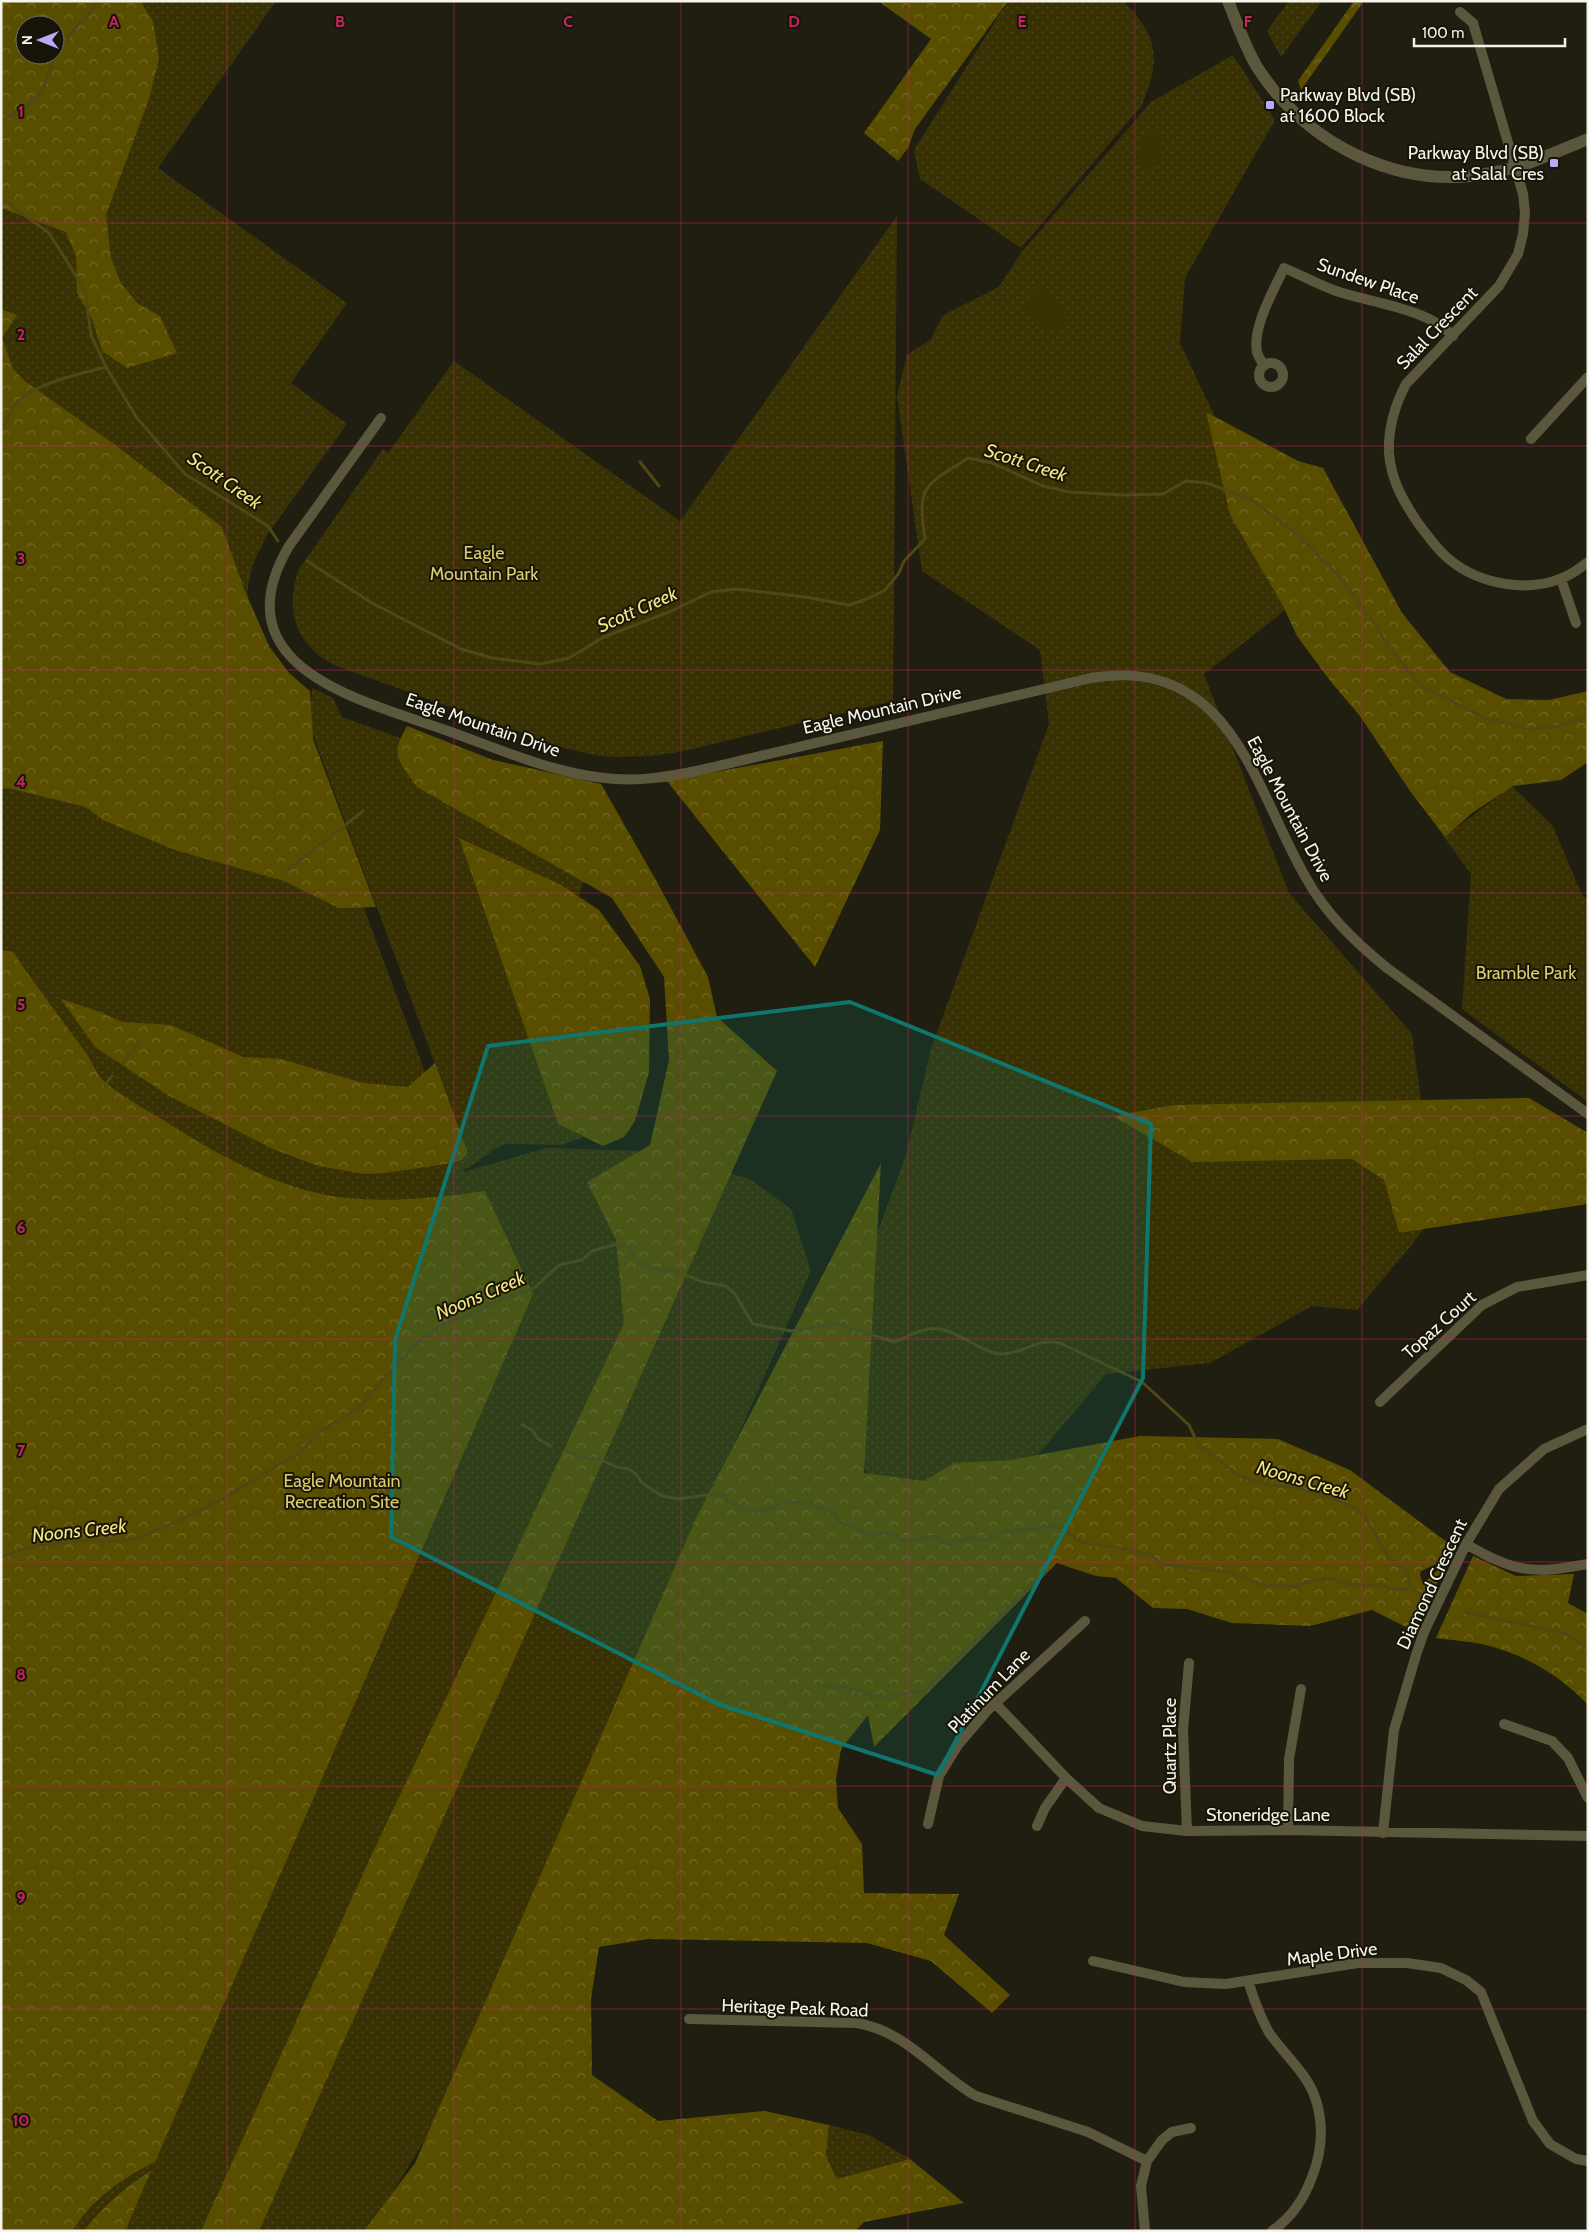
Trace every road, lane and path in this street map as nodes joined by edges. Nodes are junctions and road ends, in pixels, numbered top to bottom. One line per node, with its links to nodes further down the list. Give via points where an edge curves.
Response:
1 (1228, 1): 4 (street, via 1254,60 1278,96 1308,126 1342,148 1386,167 1432,176 1478,175)
2 (1460, 12): 4 (street, Salal Crescent, via 1473,23)
3 (1588, 139): 4 (street)
4 (1516, 167): 5 (street, Salal Crescent, via 1525,213 1518,254 1499,286)
5 (1453, 336): 6 (street, Sundew Place, via 1425,318 1335,290 1284,268 1259,328 1257,352); 11 (street, Salal Crescent, via 1411,376 1396,404 1389,445 1398,492 1433,543 1461,568 1480,577 1509,584 1534,585)
6 (1264, 366)
7 (1588, 377): 9 (street)
8 (381, 418): 13 (street, Eagle Mountain Drive, via 289,546 272,585 272,613 280,641 298,666 320,681 360,700 553,767 595,777 630,780 701,770 1091,678 1125,675 1156,680 1203,703 1228,730 1251,767 1307,880 1353,938 1387,968)
9 (1531, 439)
10 (1588, 562): 11 (street, Salal Crescent)
11 (1561, 579): 12 (street)
12 (1576, 623)
13 (1588, 1114)
14 (1588, 1275): 15 (street, Topaz Court, via 1517,1287 1482,1305)
15 (1380, 1402)
16 (1588, 1429): 17 (street, Diamond Crescent, via 1544,1449 1499,1489)
17 (1466, 1544): 18 (street, via 1515,1568 1552,1571); 30 (street, Diamond Crescent, via 1424,1632 1394,1730)
18 (1588, 1564)
19 (1085, 1621): 22 (street, Platinum Lane)
20 (1189, 1663): 28 (street, Quartz Place, via 1183,1730)
21 (1301, 1689): 29 (street, via 1289,1759)
22 (996, 1704): 24 (street, Stoneridge Lane); 26 (street, Platinum Lane, via 986,1711 958,1745 939,1776)
23 (1504, 1724): 25 (street, via 1552,1741 1568,1758)
24 (1066, 1778): 27 (street); 28 (street, Stoneridge Lane, via 1100,1808 1142,1826)
25 (1588, 1798)
26 (928, 1824)
27 (1037, 1826)
28 (1187, 1830): 29 (street, Stoneridge Lane)
29 (1288, 1830): 30 (street, Stoneridge Lane)
30 (1383, 1833): 31 (street, Stoneridge Lane)
31 (1588, 1836)
32 (1093, 1961): 33 (street, Maple Drive, via 1184,1982 1226,1984)
33 (1248, 1981): 37 (street, Maple Drive, via 1358,1963 1407,1963 1441,1968 1466,1980 1481,1992 1532,2121 1550,2144 1576,2159); 39 (street, via 1270,2033 1309,2086 1316,2100 1322,2129 1319,2161 1306,2193 1291,2215)
34 (689, 2019): 36 (street, Heritage Peak Road, via 870,2026 900,2039 976,2096 1102,2137)
35 (1191, 2128): 36 (street, via 1172,2132)
36 (1147, 2161): 38 (street, via 1141,2186)
37 (1588, 2161)
38 (1145, 2231)
39 (1272, 2231)

